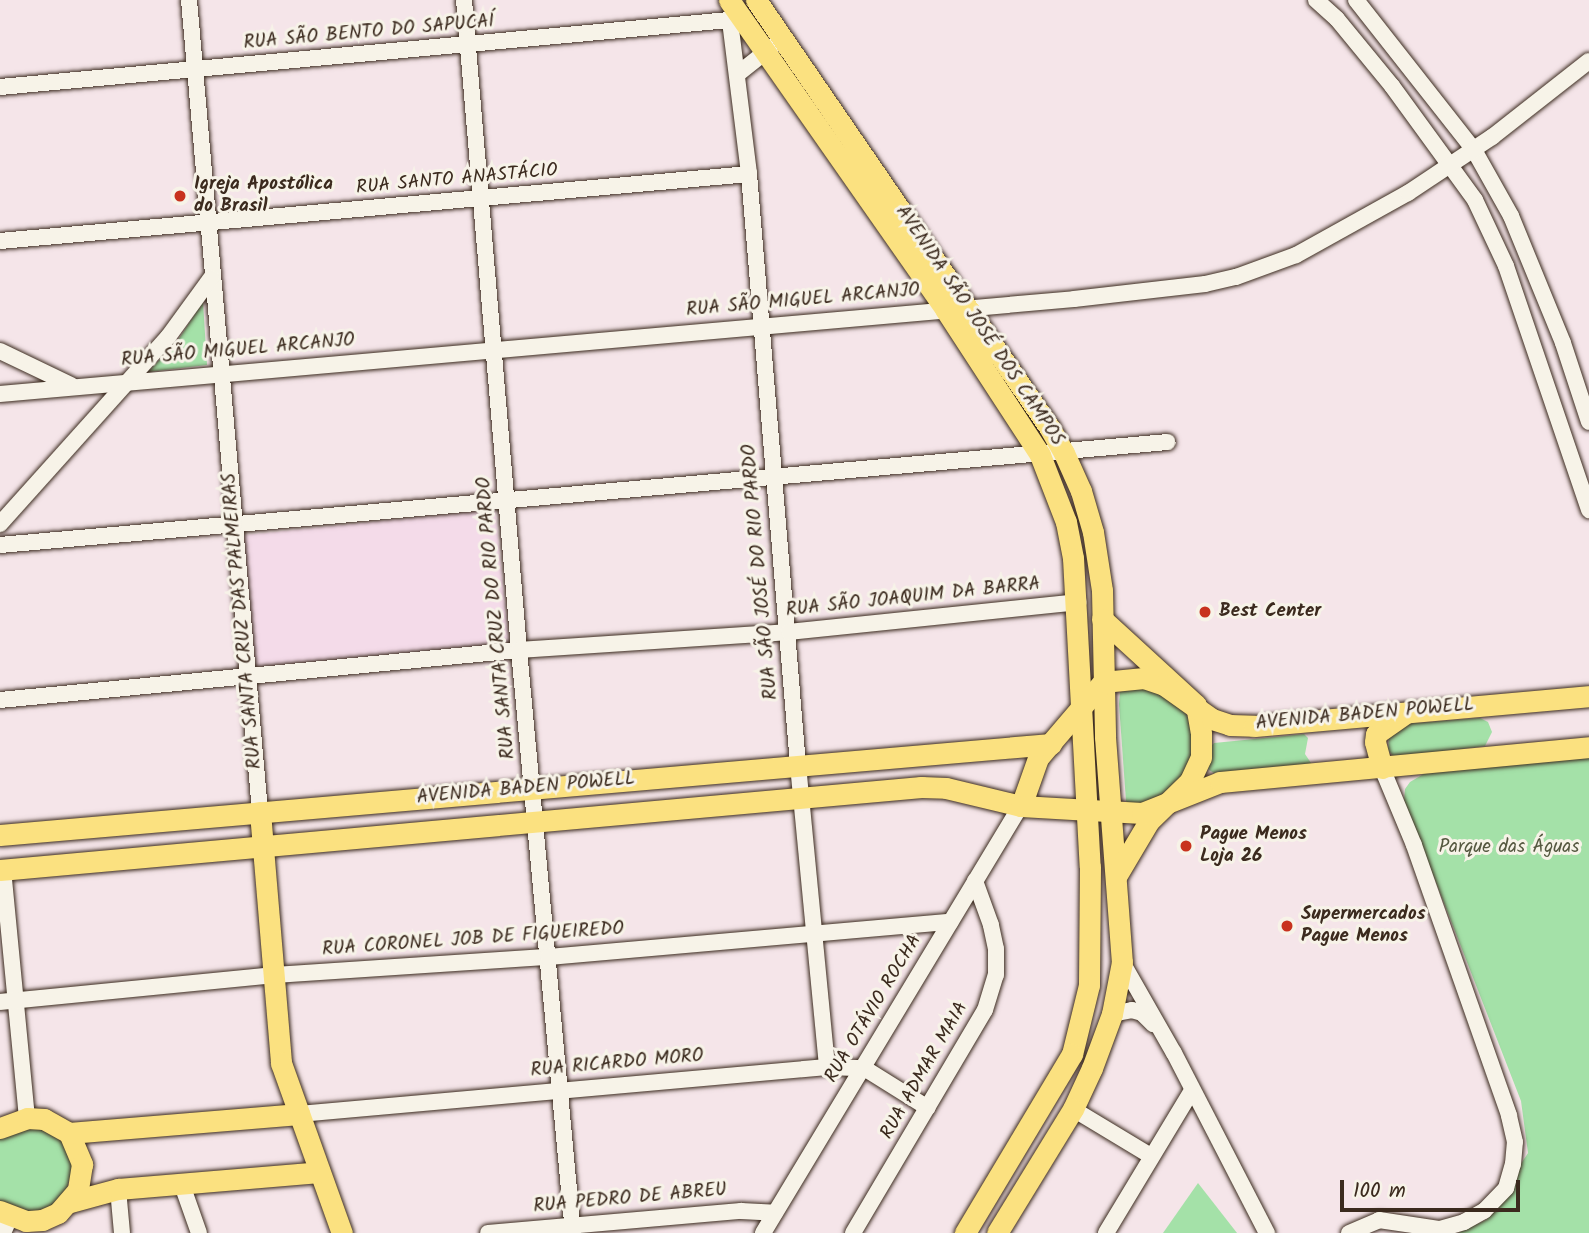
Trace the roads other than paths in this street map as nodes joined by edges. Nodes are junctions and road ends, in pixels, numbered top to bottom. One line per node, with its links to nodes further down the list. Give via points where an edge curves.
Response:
1 (189, 0): 11 (street, RUA SANTA CRUZ DAS PALMEIRAS)
2 (464, 0): 8 (street, RUA SANTA CRUZ DO RIO PARDO)
3 (1316, 0): 15 (street, via 1392,86)
4 (1356, 0): 14 (street)
5 (758, 2): 7 (main road, AVENIDA SÃO JOSÉ DOS CAMPOS)
6 (731, 8): 8 (street, RUA SÃO BENTO DO SAPUCAÍ); 9 (main road, AVENIDA SÃO JOSÉ DOS CAMPOS); 12 (street, RUA SÃO JOSÉ DO RIO PARDO)
7 (782, 38): 9 (street); 21 (main road, AVENIDA SÃO JOSÉ DOS CAMPOS)
8 (468, 46): 11 (street, RUA SÃO BENTO DO SAPUCAÍ); 17 (street, RUA SANTA CRUZ DO RIO PARDO)
9 (766, 53): 12 (street); 22 (main road, AVENIDA SÃO JOSÉ DOS CAMPOS)
10 (1589, 61): 14 (street, RUA SÃO MIGUEL ARCANJO)
11 (196, 70): 13 (street, RUA SÃO BENTO DO SAPUCAÍ); 18 (street, RUA SANTA CRUZ DAS PALMEIRAS)
12 (739, 73): 16 (street, RUA SÃO JOSÉ DO RIO PARDO)
13 (0, 87)
14 (1474, 150): 15 (street, RUA SÃO MIGUEL ARCANJO); 30 (street, via 1511,216 1563,343)
15 (1451, 167): 21 (street, RUA SÃO MIGUEL ARCANJO, via 1296,255 1236,277 1074,299); 31 (street, via 1475,200 1506,266)
16 (750, 174): 17 (street, RUA SANTO ANASTÁCIO); 23 (street, RUA SÃO JOSÉ DO RIO PARDO)
17 (482, 200): 18 (street, RUA SANTO ANASTÁCIO); 24 (street, RUA SANTA CRUZ DO RIO PARDO)
18 (207, 221): 19 (street, RUA SANTO ANASTÁCIO); 20 (street, RUA SANTA CRUZ DAS PALMEIRAS)
19 (0, 241)
20 (211, 278): 26 (street, RUA SANTA CRUZ DAS PALMEIRAS); 27 (street, via 184,319)
21 (968, 307): 22 (street, RUA SÃO MIGUEL ARCANJO); 34 (main road, AVENIDA SÃO JOSÉ DOS CAMPOS)
22 (946, 309): 23 (street, RUA SÃO MIGUEL ARCANJO); 35 (main road, AVENIDA SÃO JOSÉ DOS CAMPOS)
23 (762, 326): 24 (street, RUA SÃO MIGUEL ARCANJO); 37 (street, RUA SÃO JOSÉ DO RIO PARDO)
24 (495, 350): 26 (street, RUA SÃO MIGUEL ARCANJO); 38 (street, RUA SANTA CRUZ DO RIO PARDO)
25 (0, 351): 28 (street)
26 (222, 373): 27 (street, RUA SÃO MIGUEL ARCANJO); 41 (street, RUA SANTA CRUZ DAS PALMEIRAS)
27 (128, 382): 28 (street, RUA SÃO MIGUEL ARCANJO); 40 (street)
28 (73, 387): 29 (street, RUA SÃO MIGUEL ARCANJO)
29 (0, 394)
30 (1587, 417): 32 (street)
31 (1563, 435): 36 (street, via 1575,456); 39 (street)
32 (1589, 439)
33 (1167, 442): 34 (street)
34 (1065, 453): 35 (street); 44 (main road, AVENIDA SÃO JOSÉ DOS CAMPOS, via 1093,532)
35 (1040, 455): 37 (street); 43 (main road, AVENIDA SÃO JOSÉ DOS CAMPOS, via 1066,522)
36 (1589, 461)
37 (773, 476): 38 (street); 45 (street, RUA SÃO JOSÉ DO RIO PARDO)
38 (508, 501): 41 (street); 46 (street, RUA SANTA CRUZ DO RIO PARDO)
39 (1588, 504)
40 (0, 524)
41 (233, 525): 42 (street); 47 (street, RUA SANTA CRUZ DAS PALMEIRAS)
42 (0, 545)
43 (1078, 603): 45 (street, RUA SÃO JOAQUIM DA BARRA); 52 (main road, AVENIDA SÃO JOSÉ DOS CAMPOS)
44 (1102, 619): 48 (main road, AVENIDA SÃO JOSÉ DOS CAMPOS); 51 (main road)
45 (789, 632): 46 (street, RUA SÃO JOAQUIM DA BARRA); 56 (street, RUA SÃO JOSÉ DO RIO PARDO)
46 (519, 650): 47 (street, RUA SÃO JOAQUIM DA BARRA); 58 (street, RUA SANTA CRUZ DO RIO PARDO)
47 (249, 676): 50 (street, RUA SÃO JOAQUIM DA BARRA); 64 (street, RUA SANTA CRUZ DAS PALMEIRAS)
48 (1103, 682): 51 (main road, AVENIDA BADEN POWELL, via 1144,678 1164,684); 52 (main road); 62 (main road, AVENIDA SÃO JOSÉ DOS CAMPOS)
49 (1589, 696): 53 (main road, AVENIDA BADEN POWELL)
50 (0, 700)
51 (1196, 705): 53 (main road, AVENIDA BADEN POWELL, via 1212,719 1254,726); 60 (main road, via 1201,757 1190,782)
52 (1081, 706): 54 (main road); 63 (main road, AVENIDA SÃO JOSÉ DOS CAMPOS)
53 (1409, 711): 57 (main road, via 1376,734)
54 (1051, 744): 56 (main road, AVENIDA BADEN POWELL); 61 (main road, via 1033,767)
55 (1589, 747): 57 (main road)
56 (798, 765): 58 (main road, AVENIDA BADEN POWELL); 59 (street, RUA SÃO JOSÉ DO RIO PARDO)
57 (1382, 768): 60 (main road, via 1220,782); 112 (street, via 1414,845 1509,1115 1513,1164 1506,1188 1464,1222 1440,1228 1379,1220)
58 (532, 788): 64 (main road, AVENIDA BADEN POWELL); 66 (street, RUA SANTA CRUZ DO RIO PARDO)
59 (802, 800): 61 (main road, AVENIDA BADEN POWELL, via 921,787 946,788); 66 (main road, AVENIDA BADEN POWELL); 73 (street, RUA SÃO JOSÉ DO RIO PARDO)
60 (1168, 804): 62 (main road, via 1142,813); 70 (main road, via 1149,821)
61 (1021, 806): 63 (main road); 71 (street, RUA OTÁVIO ROCHA)
62 (1110, 809): 63 (main road); 70 (main road, AVENIDA SÃO JOSÉ DOS CAMPOS)
63 (1086, 810): 90 (main road, AVENIDA SÃO JOSÉ DOS CAMPOS, via 1092,931 1084,1015 1072,1054)
64 (260, 812): 67 (main road, AVENIDA BADEN POWELL); 68 (main road, RUA SANTA CRUZ DAS PALMEIRAS)
65 (0, 823): 67 (street)
66 (536, 823): 68 (main road, AVENIDA BADEN POWELL); 74 (street, RUA SANTA CRUZ DO RIO PARDO)
67 (0, 835)
68 (262, 848): 69 (main road, AVENIDA BADEN POWELL); 76 (main road, RUA SANTA CRUZ DAS PALMEIRAS)
69 (2, 869): 77 (street)
70 (1117, 875): 75 (main road, AVENIDA SÃO JOSÉ DOS CAMPOS)
71 (975, 881): 72 (street, RUA OTÁVIO ROCHA); 84 (street, RUA ADMAR MAIA, via 991,925 996,975 985,1010)
72 (950, 922): 73 (street, RUA CORONEL JOB DE FIGUEIREDO); 81 (street, RUA OTÁVIO ROCHA)
73 (816, 932): 74 (street, RUA CORONEL JOB DE FIGUEIREDO); 80 (street, RUA SÃO JOSÉ DO RIO PARDO)
74 (548, 957): 76 (street, RUA CORONEL JOB DE FIGUEIREDO); 82 (street, RUA SANTA CRUZ DO RIO PARDO)
75 (1122, 962): 78 (main road, AVENIDA SÃO JOSÉ DOS CAMPOS); 79 (street)
76 (275, 975): 77 (street, RUA CORONEL JOB DE FIGUEIREDO); 86 (main road, RUA SANTA CRUZ DAS PALMEIRAS, via 281,1063)
77 (8, 1001): 87 (street)
78 (1112, 1014): 79 (street, via 1142,1013); 85 (main road, AVENIDA SÃO JOSÉ DOS CAMPOS)
79 (1174, 1054): 83 (street)
80 (827, 1067): 81 (street, RUA RICARDO MORO); 82 (street, RUA RICARDO MORO)
81 (864, 1068): 84 (street); 99 (street, RUA OTÁVIO ROCHA)
82 (562, 1090): 86 (street, RUA RICARDO MORO); 101 (street, RUA SANTA CRUZ DO RIO PARDO)
83 (1192, 1092): 91 (street); 111 (street)
84 (928, 1108): 102 (street, RUA ADMAR MAIA)
85 (1073, 1109): 91 (street); 92 (main road, AVENIDA SÃO JOSÉ DOS CAMPOS)
86 (299, 1114): 89 (main road); 93 (main road, RUA SANTA CRUZ DAS PALMEIRAS)
87 (27, 1118): 88 (main road); 89 (main road, via 44,1119)
88 (0, 1128)
89 (69, 1133): 98 (main road, via 82,1164 78,1191)
90 (1021, 1142): 92 (main road, via 1028,1153); 94 (main road, AVENIDA SÃO JOSÉ DOS CAMPOS)
91 (1151, 1156): 110 (street)
92 (1042, 1158): 97 (main road, AVENIDA SÃO JOSÉ DOS CAMPOS)
93 (319, 1172): 95 (main road); 105 (main road, RUA SANTA CRUZ DAS PALMEIRAS)
94 (1002, 1174): 97 (main road, via 1014,1177); 108 (main road, AVENIDA SÃO JOSÉ DOS CAMPOS)
95 (181, 1182): 96 (main road); 104 (street)
96 (118, 1189): 98 (main road); 103 (street)
97 (1024, 1189): 109 (main road, AVENIDA SÃO JOSÉ DOS CAMPOS)
98 (70, 1202): 100 (main road, via 42,1220)
99 (775, 1213): 101 (street, RUA PEDRO DE ABREU, via 741,1211); 107 (street, RUA OTÁVIO ROCHA)
100 (4, 1221)
101 (573, 1229): 106 (street, RUA PEDRO DE ABREU)
102 (858, 1231)
103 (122, 1233)
104 (199, 1233)
105 (342, 1233)
106 (488, 1233)
107 (763, 1233)
108 (965, 1233)
109 (997, 1233)
110 (1106, 1233)
111 (1267, 1233)
112 (1349, 1233)

